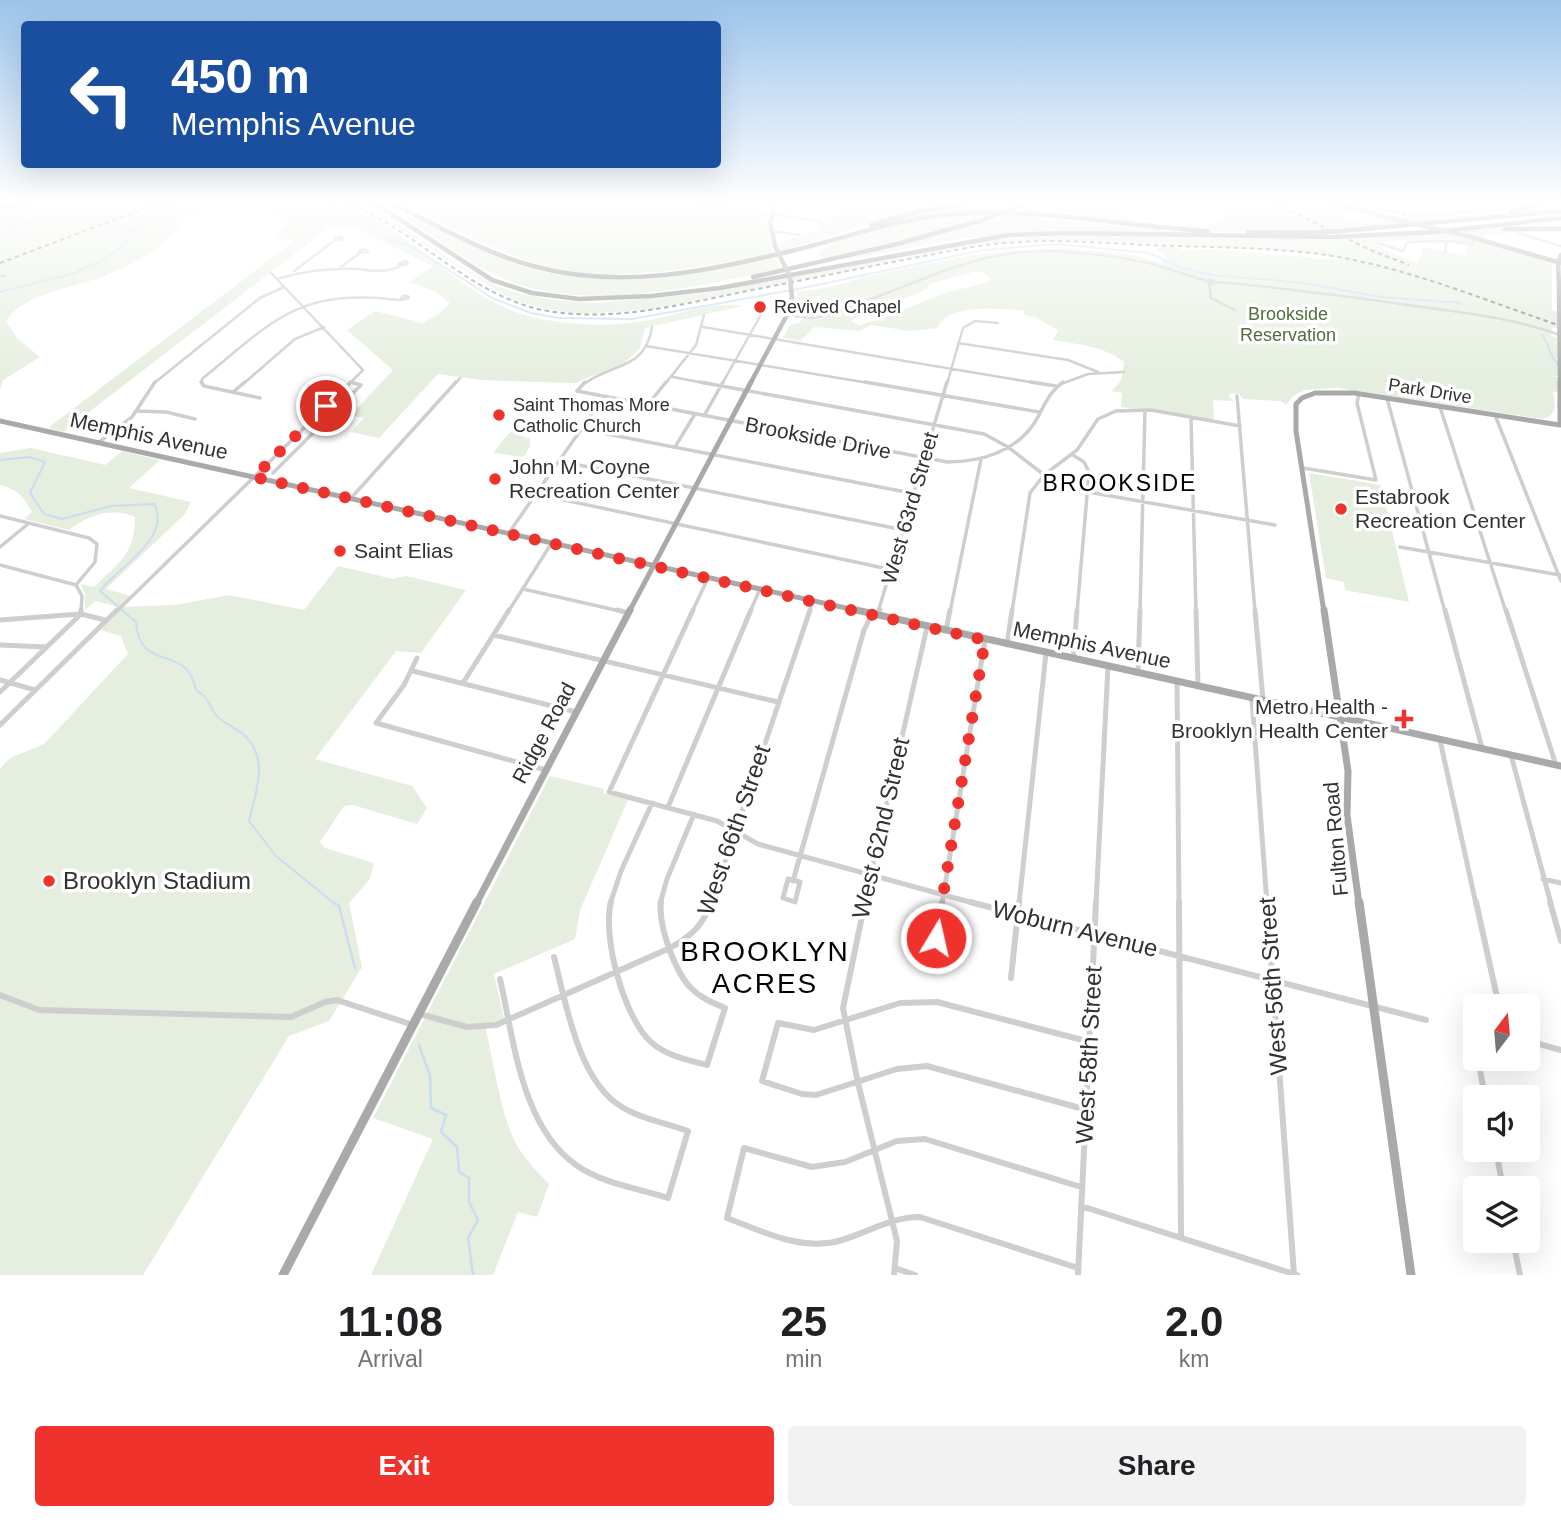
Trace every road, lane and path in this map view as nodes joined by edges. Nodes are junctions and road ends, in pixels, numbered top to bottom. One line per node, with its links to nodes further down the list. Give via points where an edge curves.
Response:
1 (1560, 263): 55 (main road, bridge)
2 (304, 264): 15 (street)
3 (346, 264): 14 (street)
4 (465, 264): 10 (highway, bridge, via 503,285 547,296 599,300 720,288)
5 (472, 264): 9 (highway, bridge, via 518,285 560,294 613,295 687,288)
6 (528, 264): 7 (highway, via 569,274 609,276)
7 (736, 264)
8 (783, 264): 25 (main road, Ridge Road, bridge, via 792,298)
9 (812, 264)
10 (847, 264)
11 (968, 264): 25 (street, via 833,314)
12 (1142, 264): 18 (street)
13 (400, 266): 14 (street, via 386,272)
14 (340, 268): 15 (street)
15 (293, 272): 17 (street)
16 (271, 274): 17 (street)
17 (277, 279): 19 (street)
18 (1208, 282): 22 (street, via 1211,298); 31 (street, via 1283,286 1486,313)
19 (284, 287): 21 (street); 59 (street, via 260,298 166,371 148,389)
20 (399, 300): 21 (street, via 336,297)
21 (304, 307): 27 (street); 47 (street, via 273,321 202,379 204,386)
22 (1235, 310)
23 (763, 311): 30 (street)
24 (704, 315): 29 (street)
25 (787, 315): 32 (main road, Ridge Road)
26 (998, 323): 33 (street, West 63rd Street, via 967,324)
27 (324, 327): 43 (street, via 362,366); 47 (street, via 295,339)
28 (652, 327): 34 (street)
29 (703, 327): 30 (street); 35 (street)
30 (750, 334): 32 (street); 36 (street)
31 (1561, 336)
32 (774, 339): 37 (main road, Ridge Road); 38 (street)
33 (958, 343): 38 (street, West 63rd Street); 39 (street, via 1068,360)
34 (646, 346): 35 (street); 52 (street, via 631,363 588,380 578,389)
35 (693, 352): 36 (street); 41 (street)
36 (735, 359): 37 (street); 44 (street)
37 (761, 364): 46 (main road, Ridge Road); 49 (street)
38 (950, 368): 45 (street); 49 (street, West 63rd Street)
39 (1099, 372): 40 (street); 45 (street)
40 (1124, 372)
41 (673, 377): 44 (street); 56 (street)
42 (460, 378): 90 (street)
43 (350, 382): 63 (street); 67 (street, via 361,385)
44 (720, 386): 46 (street); 64 (street)
45 (1057, 386): 60 (street, Brookside Drive)
46 (747, 391): 69 (main road, Ridge Road); 70 (street)
47 (233, 392): 51 (street)
48 (1359, 394): 53 (main road, Park Drive); 54 (main road, Park Drive, via 1315,393); 82 (street, via 1357,403 1376,480)
49 (942, 395): 60 (street); 70 (street, West 63rd Street)
50 (1237, 396): 71 (street)
51 (260, 398)
52 (603, 398): 56 (street, Brookside Drive); 73 (street)
53 (1387, 398): 57 (main road, Park Drive); 103 (street)
54 (1297, 401): 82 (main road, Fulton Road)
55 (1560, 405): 72 (main road)
56 (647, 406): 61 (street, Brookside Drive)
57 (1440, 407): 62 (main road, Park Drive); 104 (street)
58 (1145, 410): 65 (street); 78 (street, via 1121,410 1101,417); 91 (street)
59 (136, 411): 66 (street); 74 (street)
60 (1039, 412): 76 (street, Brookside Drive, via 1029,430)
61 (695, 414): 64 (street, Brookside Drive); 75 (street)
62 (1495, 415): 72 (main road, Park Drive); 108 (street)
63 (315, 416): 67 (street); 85 (street)
64 (704, 416): 69 (street, Brookside Drive)
65 (1191, 418): 71 (street); 92 (street)
66 (195, 419)
67 (328, 419): 83 (street)
68 (0, 421): 74 (main road, Memphis Avenue)
69 (731, 421): 77 (main road, Ridge Road); 79 (street, Brookside Drive)
70 (934, 424): 76 (street, via 984,434); 79 (street, West 63rd Street)
71 (1240, 426): 94 (street)
72 (1560, 428)
73 (581, 429): 75 (street); 81 (street)
74 (98, 443): 85 (main road, Memphis Avenue)
75 (675, 447): 77 (street)
76 (1008, 447): 80 (street, Brookside Drive); 84 (street)
77 (713, 454): 86 (main road, Ridge Road); 89 (street)
78 (1073, 455): 84 (street); 87 (street, via 1087,466)
79 (925, 459): 80 (street, Brookside Drive, via 956,463); 89 (street, West 63rd Street)
80 (981, 459): 121 (street)
81 (559, 461): 86 (street); 88 (street)
82 (1303, 468): 147 (main road, Fulton Road)
83 (273, 473)
84 (1043, 474): 125 (street, via 1029,499)
85 (254, 477): 90 (main road, Memphis Avenue); 119 (street)
86 (695, 488): 96 (main road, Ridge Road); 98 (street)
87 (1088, 492): 91 (street); 129 (street)
88 (536, 494): 96 (street); 99 (street)
89 (916, 494): 98 (street, West 63rd Street)
90 (351, 498): 99 (main road, Memphis Avenue)
91 (1143, 502): 92 (street); 133 (street)
92 (1194, 511): 94 (street); 139 (street)
93 (0, 516): 95 (street)
94 (1248, 521): 97 (street); 144 (street)
95 (28, 523): 101 (street); 111 (street, via 97,544 96,562)
96 (676, 524): 106 (main road, Ridge Road); 107 (street)
97 (1275, 525)
98 (904, 530): 107 (street, West 63rd Street)
99 (508, 534): 100 (main road, Memphis Avenue)
100 (551, 544): 106 (main road, Memphis Avenue); 112 (street)
101 (0, 547)
102 (1400, 547): 103 (street)
103 (1429, 552): 104 (street); 150 (street)
104 (1492, 563): 108 (street); 152 (street)
105 (0, 565): 111 (street)
106 (654, 567): 109 (main road, Memphis Avenue); 115 (main road, Ridge Road)
107 (893, 570): 117 (street, West 63rd Street)
108 (1560, 574): 110 (street)
109 (708, 578): 113 (main road, Memphis Avenue); 134 (street)
110 (1561, 581)
111 (76, 584): 116 (street, via 82,596)
112 (523, 589): 115 (street); 122 (street)
113 (760, 589): 114 (main road, Memphis Avenue); 140 (street)
114 (813, 601): 117 (main road, Memphis Avenue); 145 (street, West 66th Street)
115 (630, 613): 130 (main road, Ridge Road)
116 (81, 614): 118 (street, via 55,612 19,621); 119 (street); 126 (street)
117 (877, 615): 120 (main road, Memphis Avenue); 158 (street, West 63rd Street, via 865,629)
118 (0, 620)
119 (105, 621): 141 (street)
120 (927, 626): 121 (main road, Memphis Avenue); 159 (street, West 62nd Street)
121 (946, 631): 123 (main road, Memphis Avenue)
122 (494, 635): 130 (street); 138 (street)
123 (985, 640): 125 (main road, Memphis Avenue); 163 (street)
124 (0, 645): 126 (street)
125 (1007, 645): 127 (main road, Memphis Avenue)
126 (47, 647): 137 (street)
127 (1046, 653): 129 (main road, Memphis Avenue); 164 (street)
128 (417, 659): 132 (street)
129 (1073, 659): 131 (main road, Memphis Avenue)
130 (605, 660): 134 (street); 146 (main road, Ridge Road)
131 (1108, 666): 133 (main road, Memphis Avenue); 165 (street, West 58th Street)
132 (413, 671): 138 (street); 153 (street, via 376,723)
133 (1138, 673): 136 (main road, Memphis Avenue)
134 (662, 674): 140 (street); 154 (street, Woburn Avenue, via 608,792)
135 (0, 680): 137 (street)
136 (1177, 681): 139 (main road, Memphis Avenue); 168 (street)
137 (9, 683): 141 (street); 142 (street)
138 (463, 683): 146 (street)
139 (1198, 686): 143 (main road, Memphis Avenue)
140 (718, 687): 145 (street); 155 (street)
141 (36, 690): 148 (street)
142 (0, 692)
143 (1252, 698): 144 (main road, Memphis Avenue); 174 (street, West 56th Street)
144 (1263, 700): 147 (main road, Memphis Avenue)
145 (778, 702): 157 (street, West 66th Street)
146 (576, 712): 153 (main road, Ridge Road)
147 (1340, 718): 149 (main road, Memphis Avenue); 178 (main road, Fulton Road)
148 (0, 725)
149 (1440, 739): 150 (main road, Memphis Avenue); 175 (street)
150 (1482, 748): 151 (main road, Memphis Avenue)
151 (1510, 754): 152 (main road, Memphis Avenue); 160 (street)
152 (1559, 765)
153 (546, 770): 179 (main road, Ridge Road)
154 (652, 803): 155 (street, Woburn Avenue); 171 (street, via 608,914 606,925)
155 (668, 807): 156 (street, Woburn Avenue)
156 (694, 814): 157 (street, Woburn Avenue); 167 (street, via 661,899 660,915)
157 (735, 831): 158 (street, Woburn Avenue, via 758,844); 167 (street, West 66th Street, via 706,917 694,934)
158 (800, 856): 159 (street, Woburn Avenue); 161 (street, West 63rd Street)
159 (870, 875): 163 (street, Woburn Avenue); 182 (street, West 62nd Street, via 844,995)
160 (1543, 879): 162 (street); 166 (street)
161 (793, 881)
162 (1561, 883)
163 (943, 895): 164 (street, Woburn Avenue); 170 (street)
164 (1018, 915): 165 (street, Woburn Avenue); 172 (street)
165 (1096, 934): 168 (street, Woburn Avenue); 184 (street, West 58th Street)
166 (1561, 940)
167 (670, 948): 171 (street, West 66th Street); 171 (street, via 687,986 709,1003 725,1008 707,1065 662,1050 647,1039)
168 (1178, 955): 174 (street, Woburn Avenue); 193 (street)
169 (554, 957): 177 (street)
170 (933, 957)
171 (617, 971): 177 (street, West 66th Street)
172 (1011, 978)
173 (500, 979): 180 (street)
174 (1273, 979): 178 (street, Woburn Avenue); 199 (street, West 56th Street)
175 (1496, 994)
176 (0, 995): 183 (street, via 39,1010 291,1017 326,1000 337,1000)
177 (565, 995): 180 (street, West 66th Street); 180 (street, via 588,1065 606,1095 621,1107 688,1130 668,1198 590,1172 557,1149 536,1115)
178 (1374, 1006): 181 (street, Woburn Avenue); 200 (main road, Fulton Road)
179 (420, 1014): 180 (street, West 66th Street, via 481,1030); 183 (main road, Ridge Road)
180 (510, 1020)
181 (1426, 1020)
182 (845, 1021): 184 (street, via 900,1003 937,1002); 187 (street, West 62nd Street); 187 (street, via 814,1030 778,1023 762,1082 816,1095)
183 (414, 1025): 197 (main road, Ridge Road)
184 (1090, 1042): 188 (street, West 58th Street)
185 (1540, 1044): 186 (street)
186 (1561, 1050)
187 (858, 1083): 188 (street, via 897,1069 927,1066); 189 (street, West 62nd Street)
188 (1087, 1110): 190 (street, West 58th Street)
189 (876, 1150): 190 (street, via 918,1138); 192 (street, West 62nd Street); 192 (street, via 845,1162 812,1167 744,1148 727,1218 819,1245)
190 (1082, 1186): 191 (street, West 58th Street)
191 (1081, 1206): 193 (street); 196 (street, West 58th Street)
192 (892, 1222): 195 (street, West 62nd Street, via 897,1241); 196 (street, via 905,1216 920,1217)
193 (1181, 1238): 199 (street)
194 (1515, 1253): 201 (street)
195 (895, 1271): 198 (street)
196 (1078, 1271)
197 (283, 1275)
198 (915, 1275)
199 (1295, 1275)
200 (1411, 1275)
201 (1520, 1275)

